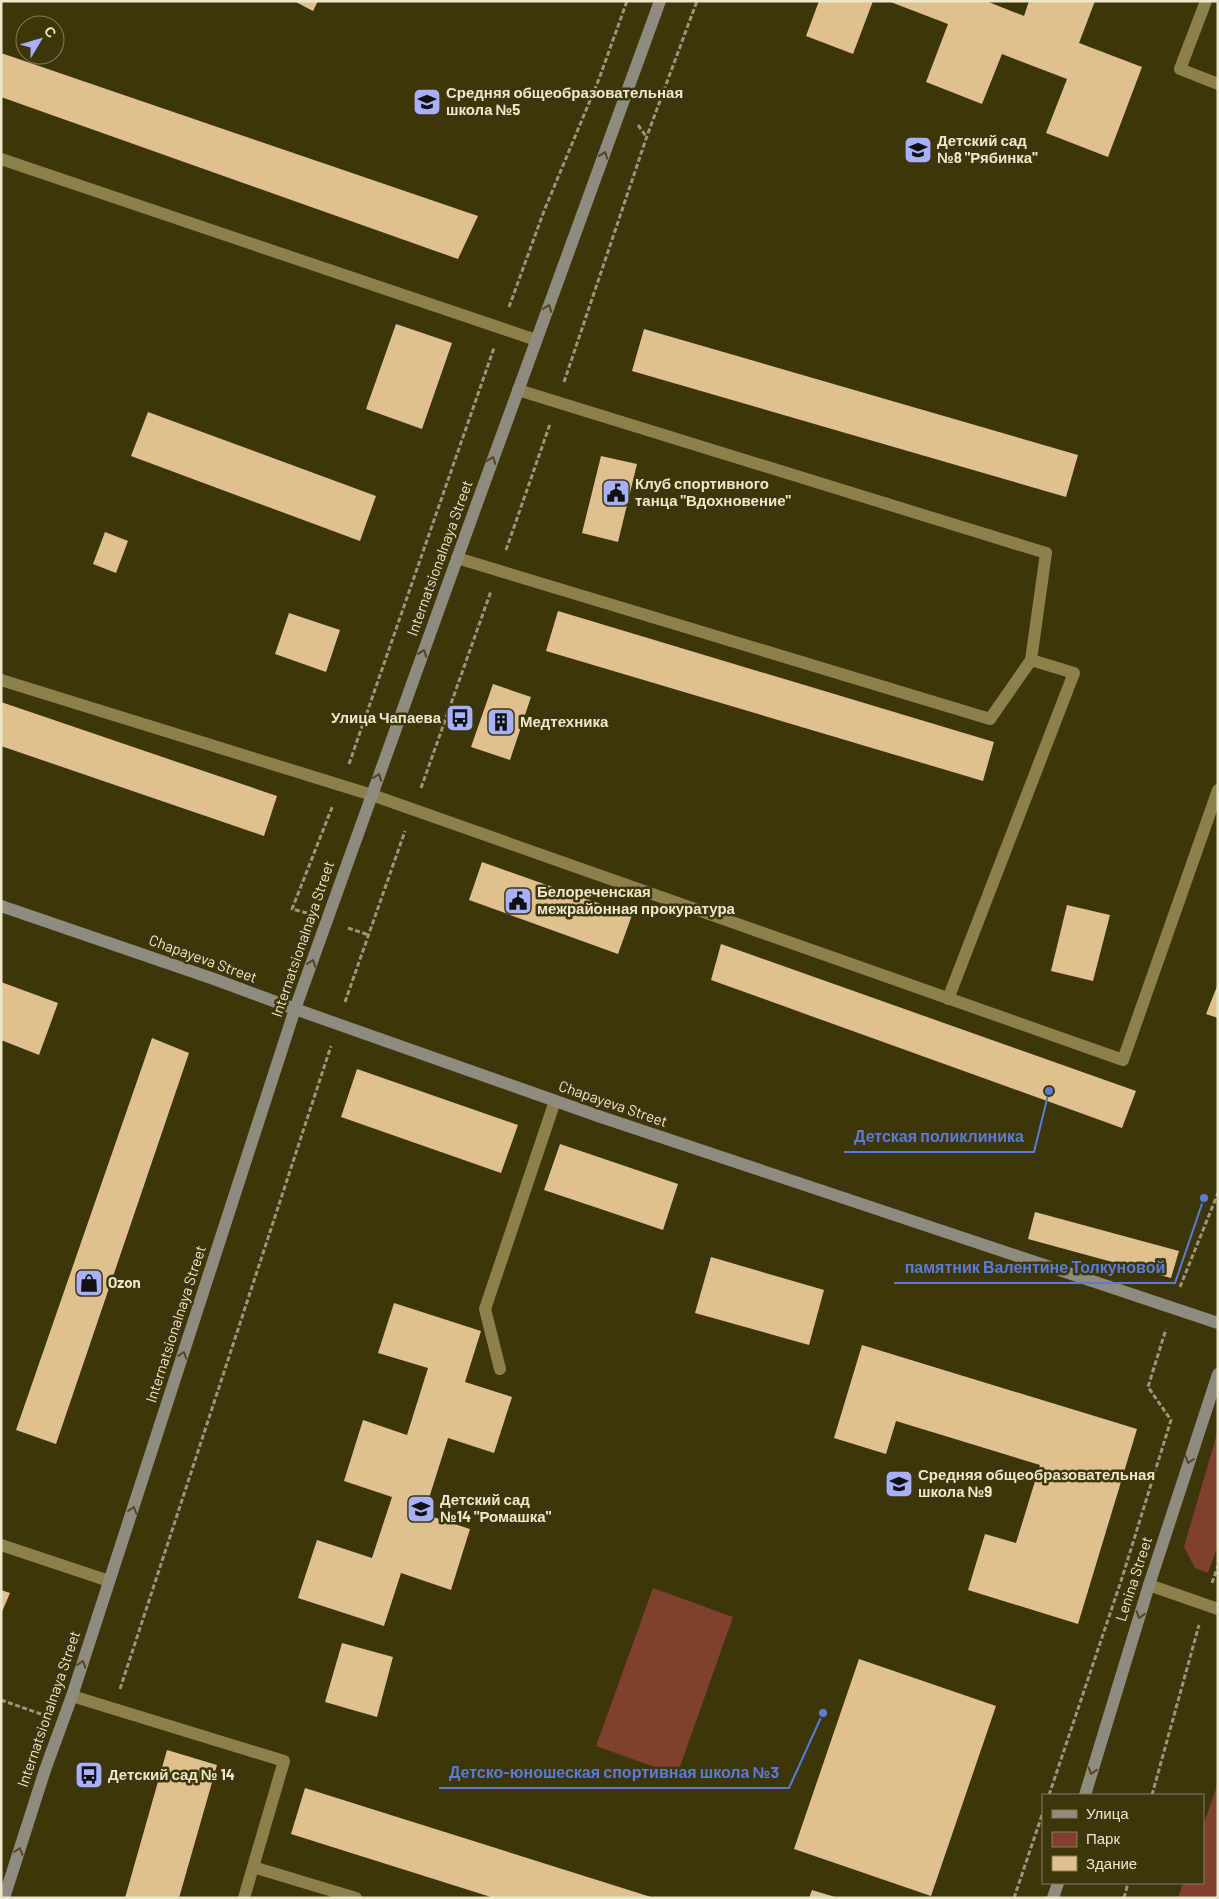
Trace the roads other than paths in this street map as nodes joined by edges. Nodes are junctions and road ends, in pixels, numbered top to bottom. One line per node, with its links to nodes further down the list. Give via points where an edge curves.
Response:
1 (660, 1): 5 (street, Internatsionalnaya Street, one-way to 1)
2 (1206, 1): 3 (lane, via 1180,69)
3 (1218, 84)
4 (1, 159): 5 (lane)
5 (536, 340): 6 (street, Internatsionalnaya Street)
6 (518, 390): 7 (street, Internatsionalnaya Street, one-way to 6); 8 (lane, via 1046,553)
7 (457, 558): 8 (lane, via 990,719); 11 (street, Internatsionalnaya Street, one-way to 7)
8 (1031, 660): 13 (lane, via 1074,673)
9 (1, 680): 11 (lane)
10 (1218, 790): 13 (lane, via 1123,1060)
11 (372, 795): 13 (lane); 14 (street, Internatsionalnaya Street, one-way to 11)
12 (1, 906): 14 (street, Chapayeva Street)
13 (948, 999)
14 (295, 1009): 15 (street, Chapayeva Street); 20 (street, Internatsionalnaya Street, one-way to 14)
15 (555, 1101): 16 (street, Chapayeva Street); 17 (lane, via 485,1309)
16 (1218, 1323)
17 (500, 1369)
18 (1218, 1374): 21 (street, Lenina Street, one-way to 21)
19 (1, 1545): 20 (lane)
20 (109, 1581): 23 (street, Internatsionalnaya Street, one-way to 20)
21 (1149, 1585): 22 (lane); 24 (street, Lenina Street, one-way to 24)
22 (1218, 1609)
23 (72, 1696): 25 (lane, via 284,1761); 27 (street, Internatsionalnaya Street, one-way to 23)
24 (1084, 1794)
25 (253, 1867): 28 (lane); 29 (lane)
26 (1058, 1884): 30 (street)
27 (4, 1898)
28 (244, 1898)
29 (356, 1898)
30 (1053, 1898)

